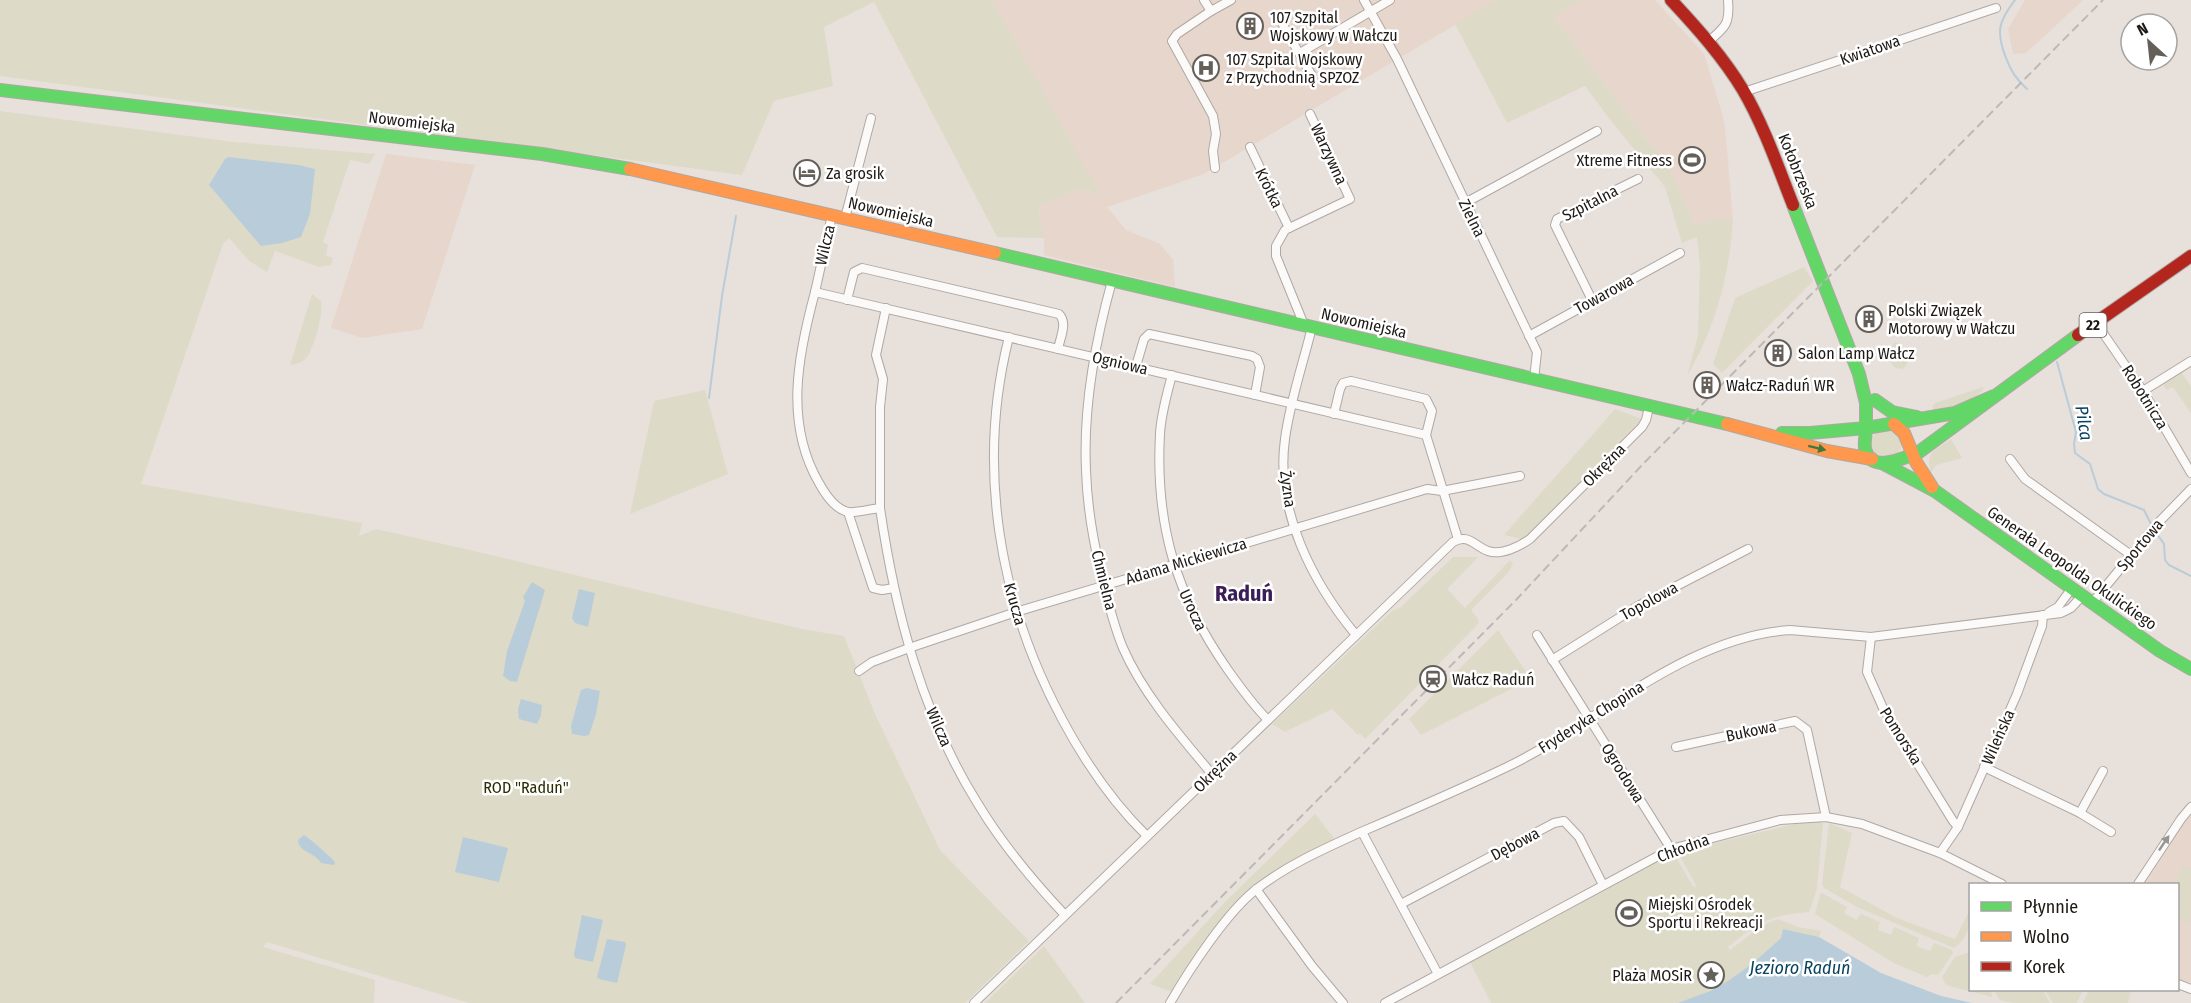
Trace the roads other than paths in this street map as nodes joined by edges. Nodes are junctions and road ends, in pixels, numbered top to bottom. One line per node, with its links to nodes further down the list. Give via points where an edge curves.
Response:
1 (1204, 0): 8 (street)
2 (1231, 0): 8 (street)
3 (1364, 0): 9 (street, Zielna)
4 (1390, 0): 9 (street)
5 (1671, 0): 11 (street, Kołobrzeska)
6 (1728, 0): 11 (street, via 1727,25)
7 (1996, 8): 15 (street, Kwiatowa)
8 (1211, 12): 20 (street, via 1172,41 1212,116)
9 (1370, 12): 12 (street); 22 (street, Zielna, via 1397,59)
10 (1283, 25): 12 (street)
11 (1709, 41): 15 (street, Kołobrzeska)
12 (1300, 53): 13 (street)
13 (1312, 76)
14 (0, 90): 23 (street, Nowomiejska, via 542,154 641,171)
15 (1743, 93): 40 (street, Kołobrzeska, via 1787,186)
16 (1310, 114): 24 (street, Warzywna, via 1350,199)
17 (871, 118): 23 (street, Wilcza)
18 (1597, 131): 22 (street)
19 (1250, 147): 24 (street, Krótka)
20 (1215, 168)
21 (1638, 179): 30 (street, Szpitalna, via 1557,219 1555,225)
22 (1465, 203): 34 (street, Zielna)
23 (838, 217): 27 (street, Nowomiejska); 28 (street, Wilcza)
24 (1289, 228): 33 (street, via 1276,246 1276,256)
25 (1680, 253): 30 (street, Towarowa)
26 (2191, 256): 32 (street, 22)
27 (1112, 281): 33 (street, Nowomiejska); 37 (street, Chmielna)
28 (814, 292): 29 (street, Ogniowa); 64 (street, Wilcza, via 797,373 800,430 812,471 822,489 836,506)
29 (847, 300): 31 (street, Ogniowa); 36 (street, via 854,272 862,268 1059,314 1064,322)
30 (1592, 300): 34 (street, Towarowa)
31 (886, 308): 35 (street, Ogniowa); 63 (street, Wilcza, via 876,356 884,379 880,407)
32 (2096, 323): 43 (street, Robotnicza); 45 (street, 22)
33 (1308, 326): 42 (street, Nowomiejska); 47 (street, Żyzna)
34 (1529, 336): 42 (street, Zielna, via 1537,352)
35 (1009, 337): 36 (street, Ogniowa); 73 (street, Krucza, via 993,461 998,531)
36 (1058, 349): 37 (street, Ogniowa)
37 (1095, 357): 39 (street, Ogniowa); 70 (street, Chmielna, via 1085,434 1086,471)
38 (2191, 361): 43 (street)
39 (1136, 366): 41 (street, Ogniowa); 44 (street, via 1149,334 1252,356 1260,367)
40 (1859, 374): 46 (street, Kołobrzeska); 52 (street, Kołobrzeska, via 1866,403)
41 (1172, 375): 44 (street, Ogniowa); 69 (street, Urocza, via 1160,432 1160,468)
42 (1534, 379): 48 (street, Nowomiejska)
43 (2143, 391): 58 (street, Robotnicza)
44 (1255, 395): 47 (street, Ogniowa)
45 (1995, 396): 50 (street, 22); 55 (street)
46 (1875, 400): 50 (street, via 1897,414); 51 (street, Kołobrzeska)
47 (1293, 404): 49 (street, Ogniowa); 65 (street, Żyzna, via 1284,462)
48 (1649, 407): 53 (street, Nowomiejska); 66 (street, Okrężna, via 1642,427 1530,539 1495,552 1470,539)
49 (1334, 414): 54 (street, Ogniowa); 54 (street, via 1343,383 1351,381 1426,399 1432,411)
50 (1933, 418): 51 (street, 22)
51 (1894, 424): 52 (street, 22); 55 (street, via 1904,433)
52 (1866, 428): 53 (street, Nowomiejska, via 1810,434); 57 (street, via 1865,448)
53 (1763, 432): 57 (street, Nowomiejska, one-way to 57)
54 (1426, 435): 61 (street)
55 (1912, 455): 57 (street, via 1892,463); 62 (street, Generała Leopolda Okulickiego)
56 (2010, 459): 68 (street, via 2025,479)
57 (1877, 461): 62 (street, Generała Leopolda Okulickiego)
58 (2191, 473)
59 (1520, 476): 61 (street, Adama Mickiewicza)
60 (2191, 489): 68 (street, Sportowa)
61 (1442, 491): 65 (street, Adama Mickiewicza, via 1427,489); 66 (street)
62 (1935, 491): 72 (street, Generała Leopolda Okulickiego)
63 (880, 508): 64 (street); 71 (street, Wilcza)
64 (848, 512): 71 (street, via 873,588)
65 (1294, 528): 69 (street, Adama Mickiewicza); 75 (street, Żyzna, via 1317,580)
66 (1458, 539): 75 (street, Okrężna)
67 (1748, 549): 79 (street, Topolowa, via 1638,606)
68 (2131, 555): 72 (street, Sportowa)
69 (1173, 565): 70 (street, Adama Mickiewicza); 83 (street, Urocza, via 1200,629)
70 (1104, 586): 73 (street, Adama Mickiewicza); 87 (street, Chmielna, via 1123,648 1135,671)
71 (894, 588): 78 (street, Wilcza)
72 (2082, 596): 74 (street, Sportowa); 80 (street, Generała Leopolda Okulickiego)
73 (1016, 612): 78 (street, Adama Mickiewicza); 94 (street, Krucza, via 1049,694 1080,754)
74 (2045, 614): 77 (street, Fryderyka Chopina); 85 (street, Wileńska, via 2017,694)
75 (1356, 635): 83 (street, Okrężna)
76 (1537, 635): 79 (street, Ogrodowa)
77 (1870, 637): 82 (street, Fryderyka Chopina, via 1790,630 1751,634 1708,651); 91 (street, Pomorska, via 1867,672 1883,708)
78 (909, 648): 81 (street, Adama Mickiewicza); 102 (street, Wilcza, via 932,713 968,789)
79 (1552, 660): 82 (street, Ogrodowa)
80 (2191, 669)
81 (859, 671)
82 (1588, 718): 92 (street, Fryderyka Chopina, via 1513,764); 95 (street, Ogrodowa)
83 (1268, 720): 87 (street, Okrężna)
84 (1676, 747): 90 (street, Bukowa, via 1795,721 1807,730)
85 (1984, 767): 89 (street); 91 (street, Wileńska)
86 (2103, 771): 89 (street)
87 (1212, 774): 94 (street, Okrężna)
88 (2191, 807): 98 (street, one-way to 88)
89 (2080, 813): 93 (street)
90 (1826, 816): 95 (street, Chłodna, via 1780,820); 96 (street, Chłodna, via 1862,824)
91 (1958, 826): 96 (street, Wileńska)
92 (1362, 832): 100 (street, Fryderyka Chopina, via 1284,869); 101 (street)
93 (2111, 832)
94 (1147, 836): 102 (street, Okrężna)
95 (1671, 849): 99 (street, Chłodna)
96 (1940, 853): 97 (street, Chłodna)
97 (1998, 883)
98 (2139, 883)
99 (1603, 885): 101 (street, Dębowa, via 1579,837 1564,821); 103 (street, Chłodna)
100 (1256, 889): 105 (street, Fryderyka Chopina, via 1198,959); 106 (street)
101 (1401, 904): 103 (street)
102 (1065, 915): 104 (street, Okrężna)
103 (1438, 974): 107 (street, Chłodna)
104 (974, 1003)
105 (1170, 1003)
106 (1343, 1003)
107 (1385, 1003)

